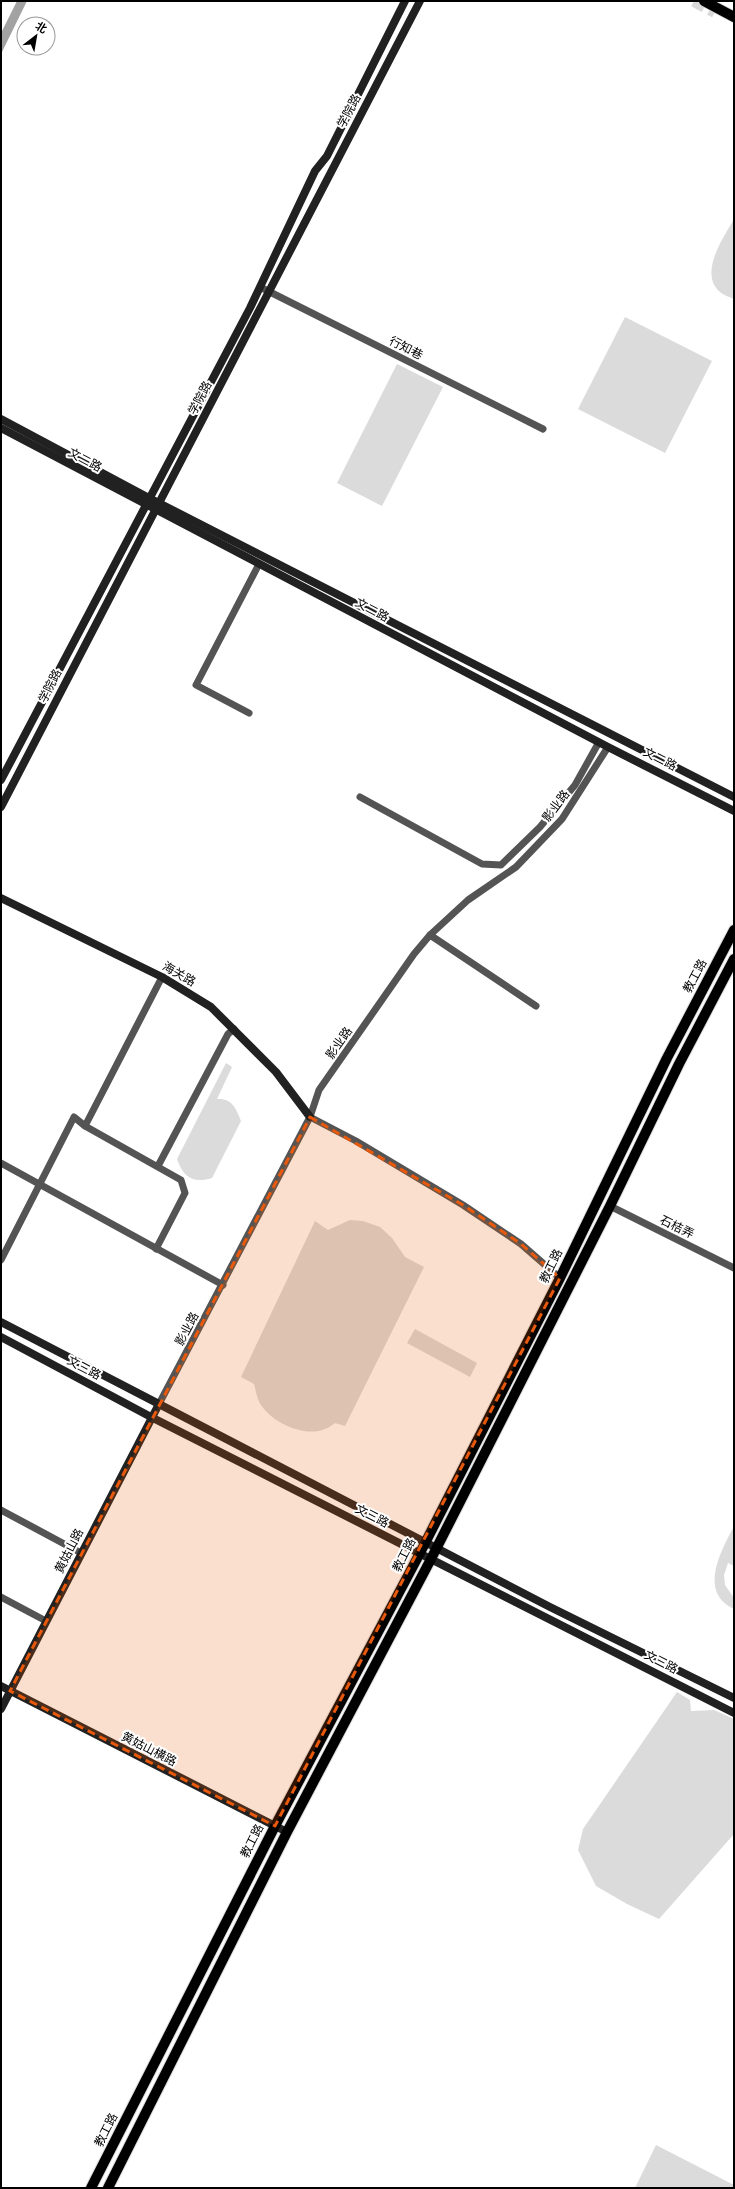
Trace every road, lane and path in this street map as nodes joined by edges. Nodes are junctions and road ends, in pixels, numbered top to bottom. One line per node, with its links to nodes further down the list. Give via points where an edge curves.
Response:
1 (405, 1): 5 (main road, 学院路, via 327,156 315,171)
2 (420, 1): 6 (main road, 学院路)
3 (704, 1): 4 (main road)
4 (734, 17)
5 (260, 287): 6 (street, 行知巷); 10 (main road, 学院路)
6 (269, 292): 9 (street, 行知巷); 11 (main road, 学院路)
7 (1, 419): 10 (main road, 文二路)
8 (1, 428): 10 (main road, 文二路)
9 (543, 429)
10 (147, 502): 11 (main road, 文二路); 12 (main road, 文二路); 17 (main road, 学院路)
11 (159, 502): 12 (main road, 学院路); 18 (main road, 文二路)
12 (155, 510): 13 (main road, 文二路); 20 (main road, 学院路)
13 (259, 564): 14 (street, via 196,686); 15 (main road, 文二路)
14 (249, 713)
15 (599, 742): 16 (main road, 文二路); 19 (street, via 575,785 540,827 501,865 482,864)
16 (608, 747): 21 (main road, 文二路); 24 (street, 影业路, via 562,819 516,867 468,900)
17 (1, 780)
18 (734, 797)
19 (360, 798)
20 (1, 807)
21 (734, 811)
22 (1, 898): 26 (main road, 海关路)
23 (734, 930): 38 (main road, 教工路, via 667,1058)
24 (430, 935): 27 (street); 29 (street, 影业路, via 319,1090)
25 (734, 959): 34 (main road, 教工路, via 679,1064)
26 (162, 977): 28 (main road, 海关路, via 210,1007); 30 (street)
27 (536, 1006)
28 (234, 1029): 29 (main road, 海关路, via 276,1072); 32 (street, via 228,1034)
29 (310, 1117): 38 (street, via 356,1141 463,1205 521,1244); 39 (street, 影业路)
30 (85, 1126): 32 (street); 33 (street, via 74,1117)
31 (1, 1163): 33 (street)
32 (158, 1166): 35 (street, via 181,1180 185,1193)
33 (40, 1184): 35 (street); 36 (street)
34 (610, 1206): 37 (street, 石桔弄); 46 (main road, 教工路)
35 (156, 1249): 39 (street)
36 (1, 1260)
37 (734, 1268)
38 (560, 1278): 45 (main road, 教工路)
39 (223, 1285): 42 (street, 影业路)
40 (1, 1322): 42 (main road, 文三路)
41 (1, 1337): 43 (main road, 文三路)
42 (159, 1404): 43 (main road, 黄姑山路); 45 (main road, 文三路)
43 (151, 1417): 47 (main road, 黄姑山路); 48 (main road, 文三路)
44 (1, 1510): 47 (street)
45 (425, 1541): 46 (main road, 文三路); 48 (main road, 教工路)
46 (436, 1547): 49 (main road, 教工路); 54 (main road, 文三路)
47 (81, 1553): 51 (main road, 黄姑山路)
48 (420, 1553): 49 (main road, 文三路); 57 (main road, 教工路)
49 (431, 1559): 56 (main road, 文三路); 58 (main road, 教工路)
50 (1, 1597): 51 (street)
51 (46, 1621): 53 (main road, 黄姑山路)
52 (1, 1686): 53 (main road, 黄姑山横路)
53 (10, 1691): 55 (main road, 黄姑山路); 57 (main road, 黄姑山横路)
54 (734, 1698)
55 (1, 1709)
56 (734, 1713)
57 (274, 1826): 58 (main road, 黄姑山横路); 59 (main road, 教工路)
58 (287, 1832): 60 (main road, 教工路)
59 (91, 2188)
60 (108, 2188)

